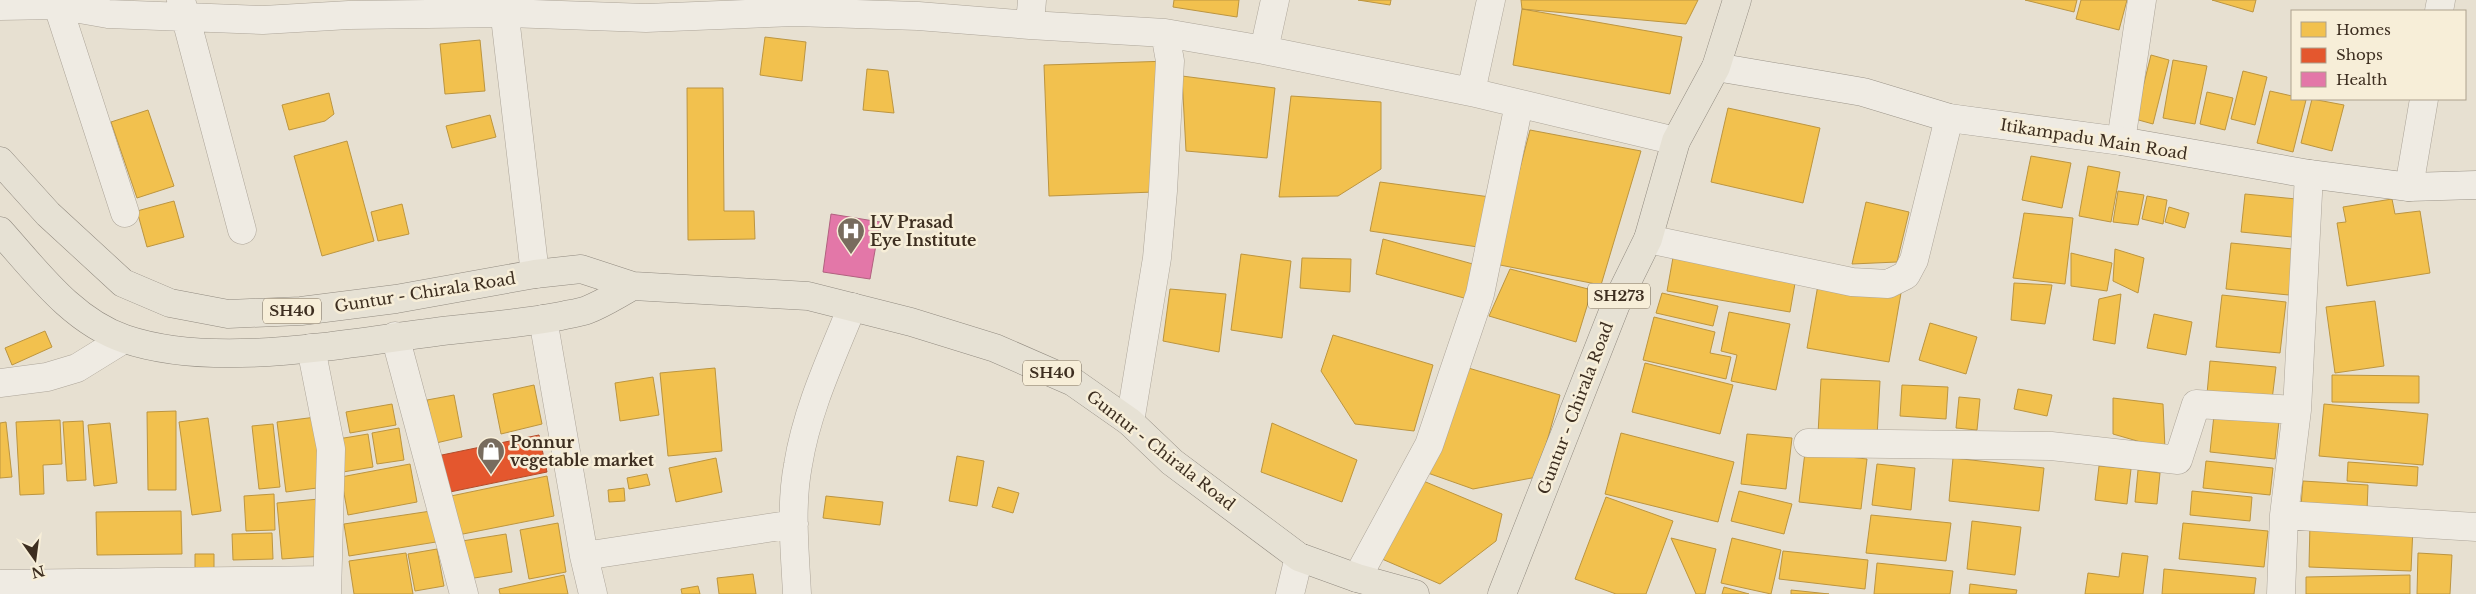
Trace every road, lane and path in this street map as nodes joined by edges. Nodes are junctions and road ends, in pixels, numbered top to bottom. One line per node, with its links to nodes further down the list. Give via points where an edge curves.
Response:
1 (1275, 0): 11 (street)
2 (1491, 0): 13 (street)
3 (1737, 0): 12 (main road, Guntur - Chirala Road / SH273)
4 (2142, 0): 18 (street)
5 (56, 2): 6 (street); 8 (street, via 108,14); 23 (street)
6 (0, 6)
7 (504, 7): 8 (street, via 262,20); 9 (street, via 646,18 795,12 918,16); 27 (street)
8 (182, 8): 24 (street)
9 (1031, 13): 10 (street)
10 (1165, 33): 11 (street); 36 (street, via 1170,61 1157,258)
11 (1264, 50): 13 (street)
12 (1716, 67): 16 (street, Itikampadu Main Road, via 1863,92); 17 (main road, Guntur - Chirala Road / SH273)
13 (1471, 92): 15 (street)
14 (2424, 100): 22 (street)
15 (1519, 104): 17 (street); 43 (street, via 1480,294 1429,446)
16 (1949, 118): 18 (street, Itikampadu Main Road); 26 (street, via 1914,260 1906,275 1888,284 1852,282)
17 (1676, 141): 26 (main road, Guntur - Chirala Road / SH273)
18 (2121, 141): 20 (street, Itikampadu Main Road)
19 (0, 161): 27 (main road, Guntur - Chirala Road / SH40, via 48,214 123,283 170,303 228,314 301,311 396,299)
20 (2309, 174): 22 (street, Itikampadu Main Road); 35 (street)
21 (2476, 185): 22 (street, Itikampadu Main Road)
22 (2409, 187)
23 (125, 213)
24 (242, 230)
25 (0, 231): 32 (main road, SH40, via 63,300 95,324)
26 (1648, 239): 51 (main road, Guntur - Chirala Road / SH273, via 1616,304)
27 (535, 274): 28 (main road, Guntur - Chirala Road / SH40, via 581,269)
28 (634, 286): 29 (main road, Guntur - Chirala Road / SH40, via 808,296); 30 (main road, SH40, via 586,311)
29 (852, 307): 36 (main road, Guntur - Chirala Road / SH40, via 995,348 1073,382); 39 (street, via 811,410 797,466)
30 (543, 319): 31 (main road, SH40); 41 (street)
31 (395, 336): 33 (main road, SH40); 46 (street)
32 (124, 339): 33 (main road, SH40, via 178,352); 34 (street, via 78,368 48,377)
33 (311, 348): 45 (street, via 332,449)
34 (0, 383)
35 (2296, 410): 37 (street, via 2196,404 2178,460 2051,446); 38 (street)
36 (1130, 422): 42 (main road, Guntur - Chirala Road / SH40, via 1172,462)
37 (1808, 443)
38 (2284, 515): 40 (street); 52 (street)
39 (794, 524): 41 (street); 48 (street)
40 (2476, 527)
41 (584, 556): 47 (street)
42 (1299, 557): 43 (main road, Guntur - Chirala Road / SH40); 49 (street)
43 (1357, 578): 50 (main road, Guntur - Chirala Road / SH40)
44 (0, 584): 45 (street)
45 (327, 587)
46 (464, 594)
47 (593, 594)
48 (797, 594)
49 (1290, 594)
50 (1415, 594)
51 (1502, 594)
52 (2280, 594)

